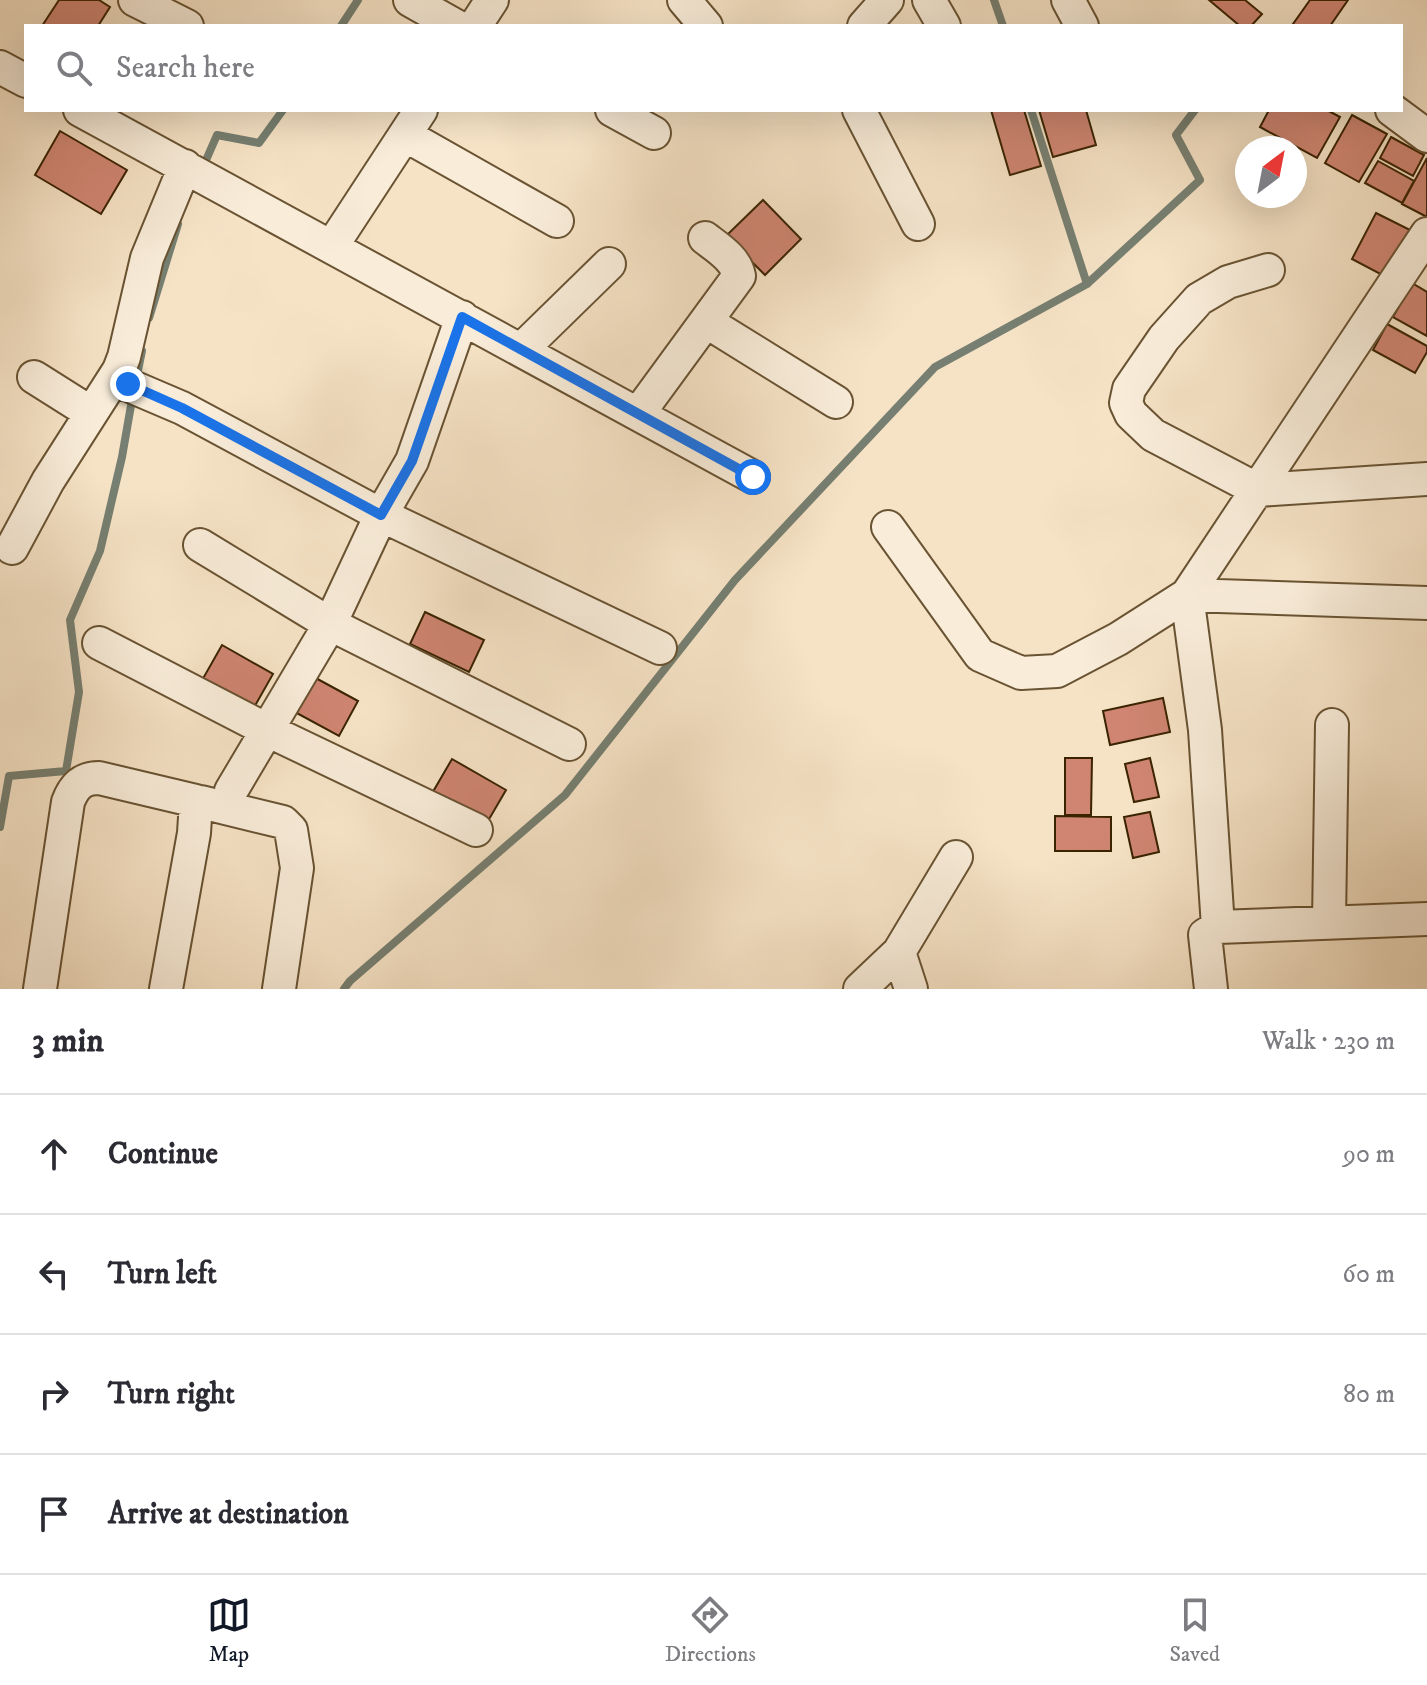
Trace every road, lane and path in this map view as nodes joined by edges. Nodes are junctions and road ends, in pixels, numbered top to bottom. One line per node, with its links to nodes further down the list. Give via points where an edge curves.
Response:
1 (135, 0): 8 (street)
2 (410, 0): 9 (street)
3 (492, 0): 10 (street)
4 (684, 0): 11 (street)
5 (887, 0): 12 (street)
6 (929, 0): 13 (street)
7 (1068, 0): 14 (street)
8 (183, 24)
9 (452, 24)
10 (476, 24)
11 (704, 24)
12 (866, 24)
13 (943, 24)
14 (1081, 24)
15 (0, 67): 16 (street)
16 (24, 80)
17 (84, 112): 24 (street)
18 (616, 112): 22 (street)
19 (860, 112): 26 (street)
20 (1395, 112): 23 (street)
21 (413, 122): 25 (street); 29 (street)
22 (654, 133)
23 (1427, 136)
24 (188, 168): 29 (street); 36 (street, via 147,258)
25 (557, 221)
26 (918, 224)
27 (1427, 234): 42 (street)
28 (705, 238): 33 (street, via 739,276)
29 (332, 246): 32 (street)
30 (609, 264): 34 (street)
31 (1268, 270): 42 (street, via 1228,282 1199,299 1164,338 1129,389 1126,403 1153,435)
32 (462, 317): 34 (street); 43 (street, via 412,461)
33 (707, 322): 37 (street); 39 (street)
34 (521, 350): 39 (street)
35 (34, 377): 38 (street)
36 (121, 381): 38 (street); 43 (street)
37 (836, 402)
38 (91, 413): 46 (street)
39 (638, 414): 40 (street)
40 (753, 477)
41 (1427, 479): 42 (street)
42 (1258, 490): 47 (street)
43 (381, 515): 49 (street); 51 (street)
44 (888, 527): 47 (street, via 980,655 1021,673 1057,671)
45 (200, 545): 49 (street)
46 (12, 548)
47 (1187, 595): 48 (street); 61 (street, via 1205,730)
48 (1427, 603)
49 (330, 624): 53 (street); 54 (street)
50 (99, 643): 53 (street)
51 (660, 648)
52 (1332, 725): 60 (street)
53 (267, 730): 55 (street); 57 (street)
54 (569, 744)
55 (231, 791)
56 (196, 801): 63 (street, via 99,778 75,786 68,802); 64 (street); 65 (street, via 283,822 291,830 297,868)
57 (476, 830)
58 (956, 857): 62 (street)
59 (1427, 919): 60 (street)
60 (1329, 922): 61 (street)
61 (1218, 927): 68 (street, via 1205,935)
62 (899, 952): 66 (street); 67 (street)
63 (40, 989)
64 (166, 989)
65 (279, 989)
66 (860, 989)
67 (911, 989)
68 (1211, 989)

